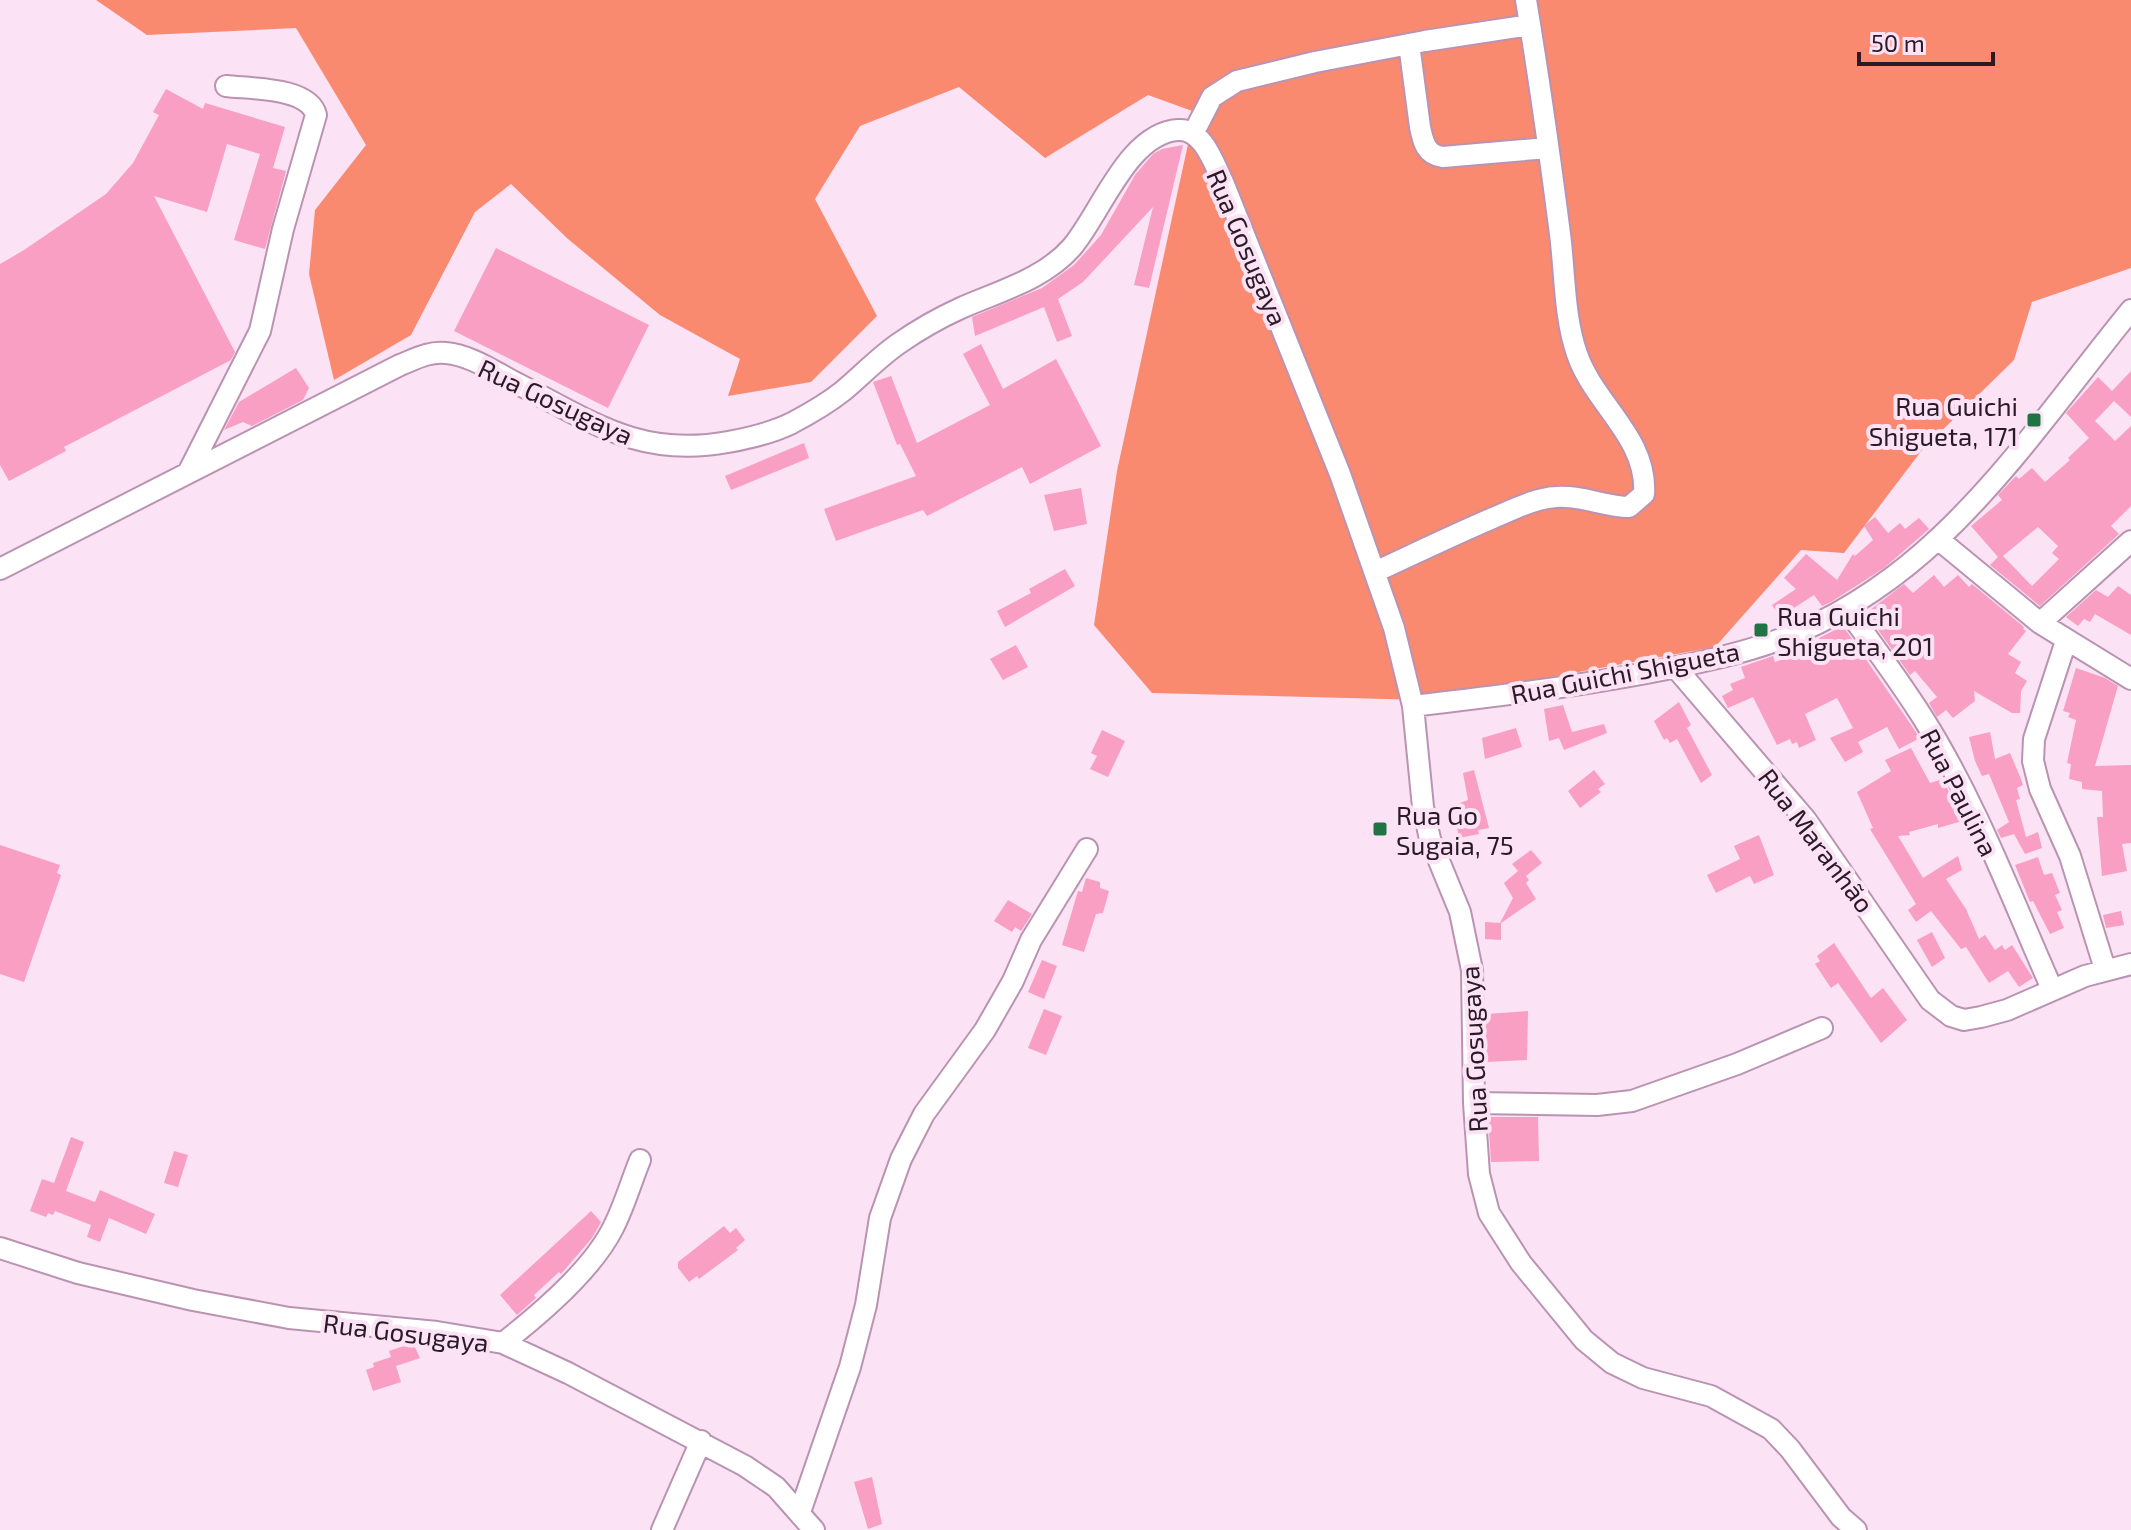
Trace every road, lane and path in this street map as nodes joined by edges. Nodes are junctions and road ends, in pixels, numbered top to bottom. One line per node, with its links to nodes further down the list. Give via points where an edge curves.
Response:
1 (1526, 0): 2 (street)
2 (1530, 25): 3 (street); 6 (street)
3 (1409, 44): 5 (street, via 1237,81 1212,97); 6 (street, via 1422,140 1430,152 1443,157)
4 (226, 86): 8 (street, via 296,94 316,115 260,331)
5 (1193, 134): 8 (street, Rua Gosugaya, via 1176,129 1139,150 1080,236 1054,263 922,328 840,394 790,424 757,436 707,446 664,447 632,440 459,355 428,353); 12 (street, Rua Gosugaya, via 1223,182)
6 (1548, 148): 12 (street, via 1577,354 1642,462 1644,494 1629,507 1572,497 1520,506)
7 (2127, 325): 9 (street, Rua Guichi Shigueta)
8 (189, 471): 11 (street, Rua Gosugaya)
9 (1938, 539): 13 (street, Rua Guichi Shigueta); 14 (street)
10 (2131, 541): 14 (street)
11 (0, 569)
12 (1375, 572): 18 (street, Rua Gosugaya)
13 (1846, 608): 16 (street, Rua Guichi Shigueta, via 1798,632); 22 (street, Rua Paulina, via 1941,749)
14 (2040, 623): 15 (street)
15 (2066, 641): 17 (street); 21 (street, via 2040,716 2033,761 2084,894)
16 (1676, 668): 18 (street, Rua Guichi Shigueta); 22 (street, Rua Maranhão, via 1806,820 1930,1000 1964,1020 2007,1010)
17 (2131, 679)
18 (1413, 706): 24 (street, Rua Gosugaya, via 1430,839 1460,912 1472,970)
19 (1087, 849): 29 (street, via 1031,940 992,1018 924,1114 901,1159 880,1218 850,1367)
20 (2131, 964): 21 (street)
21 (2105, 969): 22 (street)
22 (2052, 989)
23 (1822, 1028): 24 (street, via 1632,1101)
24 (1474, 1103): 32 (street, Rua Gosugaya, via 1479,1174 1489,1213 1521,1263 1584,1340 1633,1373 1711,1396 1771,1429)
25 (640, 1160): 27 (street, via 602,1247 538,1316)
26 (0, 1248): 27 (street, Rua Gosugaya, via 78,1273 220,1305)
27 (503, 1343): 28 (street, Rua Gosugaya)
28 (701, 1441): 29 (street, Rua Gosugaya, via 776,1487); 30 (street)
29 (800, 1512): 31 (street, Rua Gosugaya)
30 (662, 1530)
31 (814, 1530)
32 (1856, 1530)

